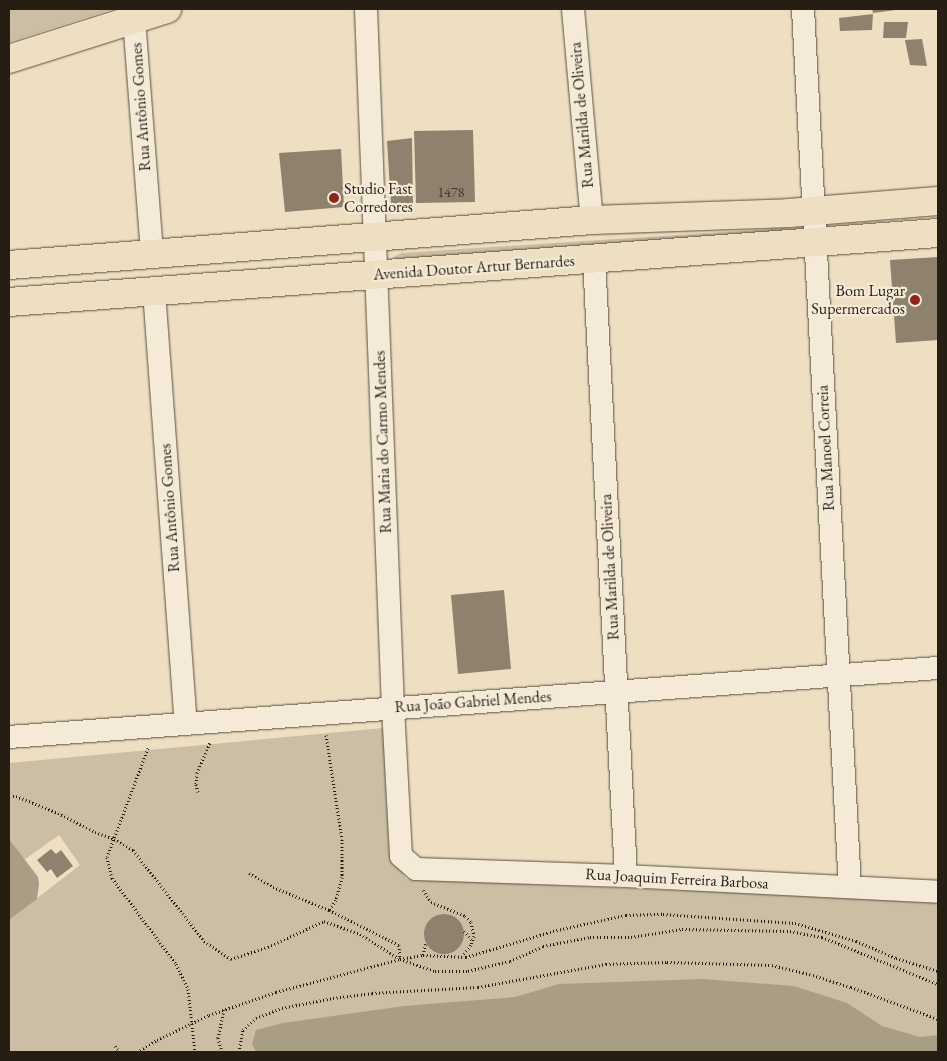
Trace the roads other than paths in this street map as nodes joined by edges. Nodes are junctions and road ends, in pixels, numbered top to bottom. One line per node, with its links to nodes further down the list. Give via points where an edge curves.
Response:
1 (167, 9): 5 (main road)
2 (366, 9): 11 (street, Rua Maria do Carmo Mendes)
3 (573, 9): 9 (street, Rua Marilda de Oliveira)
4 (802, 9): 8 (street, Rua Manoel Correia)
5 (134, 19): 6 (main road); 13 (street, Rua Antônio Gomes)
6 (9, 59)
7 (938, 201): 8 (main road)
8 (814, 211): 9 (main road); 12 (street, Rua Manoel Correia)
9 (592, 220): 11 (main road)
10 (938, 233): 12 (main road, Avenida Doutor Artur Bernardes)
11 (375, 238): 13 (main road); 16 (street, Rua Maria do Carmo Mendes)
12 (815, 242): 14 (main road, Avenida Doutor Artur Bernardes); 20 (street, Rua Manoel Correia)
13 (152, 254): 15 (main road)
14 (594, 258): 16 (main road, Avenida Doutor Artur Bernardes); 21 (street, Rua Marilda de Oliveira)
15 (9, 264)
16 (378, 275): 17 (main road, Avenida Doutor Artur Bernardes); 22 (street, Rua Maria do Carmo Mendes)
17 (154, 291): 18 (main road, Avenida Doutor Artur Bernardes); 23 (street, Rua Antônio Gomes)
18 (9, 302)
19 (938, 668): 20 (street, Rua João Gabriel Mendes)
20 (839, 675): 21 (street, Rua João Gabriel Mendes); 27 (street, Rua Manoel Correia)
21 (616, 692): 22 (street, Rua João Gabriel Mendes); 26 (street, Rua Marilda de Oliveira)
22 (393, 708): 23 (street, Rua João Gabriel Mendes); 25 (street, Rua Maria do Carmo Mendes, via 401,856)
23 (186, 724): 24 (street, Rua João Gabriel Mendes)
24 (9, 737)
25 (416, 869): 26 (street, Rua Joaquim Ferreira Barbosa)
26 (626, 876): 27 (street, Rua Joaquim Ferreira Barbosa)
27 (850, 887): 28 (street, Rua Joaquim Ferreira Barbosa)
28 (938, 892)

